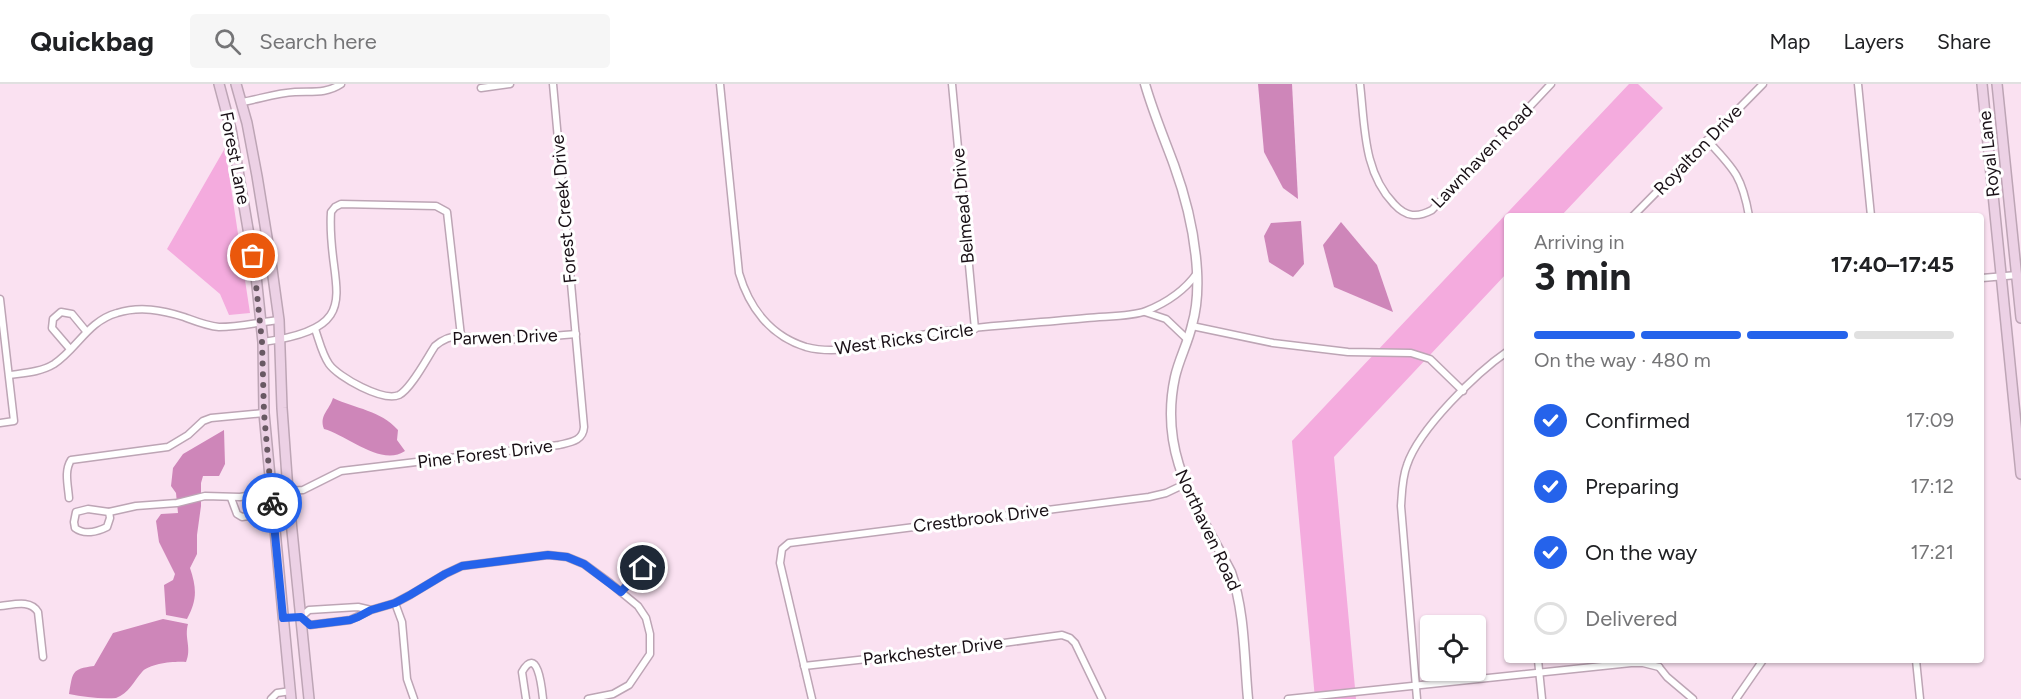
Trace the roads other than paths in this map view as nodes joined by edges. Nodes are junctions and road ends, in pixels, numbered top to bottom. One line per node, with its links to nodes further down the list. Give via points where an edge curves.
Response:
1 (219, 84): 20 (main road, Forest Lane)
2 (236, 84): 16 (main road, Forest Lane)
3 (341, 84): 16 (street, via 323,92 294,92)
4 (510, 84): 15 (street)
5 (553, 84): 39 (street, Forest Creek Drive)
6 (720, 84): 37 (street, West Ricks Circle, via 739,273 753,306 774,330 791,341 828,350)
7 (952, 84): 37 (street, Belmead Drive)
8 (1145, 84): 25 (street, Northaven Road, via 1182,187)
9 (1360, 84): 10 (street, Lawnhaven Road, via 1372,171 1385,195 1399,209 1422,215 1432,210)
10 (1551, 84)
11 (1763, 84): 21 (street, Royalton Drive)
12 (1858, 84): 24 (street)
13 (1982, 84): 18 (main road, Royal Lane)
14 (1997, 84): 17 (main road, Royal Lane)
15 (481, 88)
16 (242, 102): 19 (main road, Forest Lane)
17 (2000, 103): 18 (main road); 26 (main road, Royal Lane)
18 (1984, 105): 27 (main road, Royal Lane)
19 (247, 123): 20 (main road); 33 (main road, Forest Lane)
20 (231, 127): 34 (main road, Forest Lane)
21 (1707, 140): 22 (street, Royalton Drive); 23 (street, via 1739,180)
22 (1636, 213)
23 (1748, 213)
24 (1871, 213)
25 (1197, 272): 30 (street, West Ricks Circle, via 1178,293); 35 (street, Northaven Road)
26 (2019, 274): 27 (street); 32 (main road, Royal Lane)
27 (2001, 276): 28 (street); 50 (main road, Royal Lane)
28 (1984, 278)
29 (0, 299): 31 (street)
30 (1144, 312): 37 (street, West Ricks Circle); 42 (street, West Ricks Circle, via 1166,319)
31 (1, 313): 46 (street)
32 (2021, 318)
33 (279, 320): 34 (street); 41 (main road, Forest Lane)
34 (261, 322): 38 (street, via 219,327 155,309 134,309 114,314); 43 (main road, Forest Lane)
35 (1192, 326): 42 (street, Northaven Road); 47 (street, via 1337,351 1411,352 1430,359)
36 (315, 329): 40 (street, Parwen Drive, via 327,360 338,374 390,397 405,389 440,341); 40 (street, via 326,320 336,302 331,221 335,207 436,206 447,212 449,218); 41 (street)
37 (975, 329)
38 (86, 331): 44 (street); 44 (street, via 72,314 61,312 54,319 52,328)
39 (576, 334): 40 (street, Parwen Drive, via 499,340); 52 (street, Pine Forest Drive, via 584,427 578,440 341,471 309,488)
40 (461, 336)
41 (280, 339): 43 (street); 52 (main road, Forest Lane)
42 (1188, 339): 51 (street, Northaven Road, via 1175,376 1170,417 1174,453)
43 (262, 342): 48 (main road, Forest Lane)
44 (70, 349): 46 (street, via 43,370)
45 (1504, 354): 47 (street)
46 (10, 375): 49 (street, via 14,422)
47 (1463, 391): 73 (street, via 1420,438 1404,475 1401,506)
48 (264, 413): 53 (main road, Forest Lane); 54 (street, via 211,418 168,447 71,460 67,472)
49 (0, 423)
50 (2021, 474)
51 (1185, 484): 71 (street, Crestbrook Drive, via 1149,497 785,545 780,563); 83 (street, Northaven Road, via 1236,587)
52 (288, 491): 53 (street); 56 (main road, Forest Lane)
53 (271, 492): 55 (street); 57 (main road, Forest Lane)
54 (69, 498)
55 (231, 498): 57 (street, via 242,517); 58 (street, via 205,496)
56 (290, 510): 57 (street); 64 (main road, Forest Lane)
57 (273, 511): 65 (main road, Forest Lane)
58 (109, 512): 58 (street, via 80,510 76,512 75,528 85,532 103,529 110,522)
59 (653, 556): 60 (street)
60 (621, 592): 61 (street, via 577,561 548,555 453,569); 80 (street, via 646,618 650,654 629,685 613,694)
61 (395, 603): 63 (street); 77 (street)
62 (0, 606): 66 (street, via 35,607)
63 (371, 610): 64 (street, via 309,610); 64 (street, via 350,620 310,625)
64 (301, 617): 65 (main road); 76 (main road, Forest Lane)
65 (283, 618): 74 (main road, Forest Lane)
66 (43, 657)
67 (1538, 663): 72 (street)
68 (1660, 663): 72 (street); 87 (street, via 1667,677)
69 (1761, 663): 88 (street)
70 (1916, 663): 89 (street)
71 (804, 666): 81 (street); 82 (street, Parkchester Drive, via 1062,635 1075,643)
72 (1539, 672): 73 (street); 86 (street)
73 (1416, 686): 84 (street); 85 (street)
74 (291, 695): 75 (street, via 277,693)
75 (271, 699)
76 (309, 699)
77 (414, 699)
78 (526, 699): 79 (street, via 522,672 530,665 540,671)
79 (543, 699)
80 (588, 699)
81 (812, 699)
82 (1102, 699)
83 (1248, 699)
84 (1288, 699)
85 (1417, 699)
86 (1542, 699)
87 (1693, 699)
88 (1736, 699)
89 (1920, 699)

